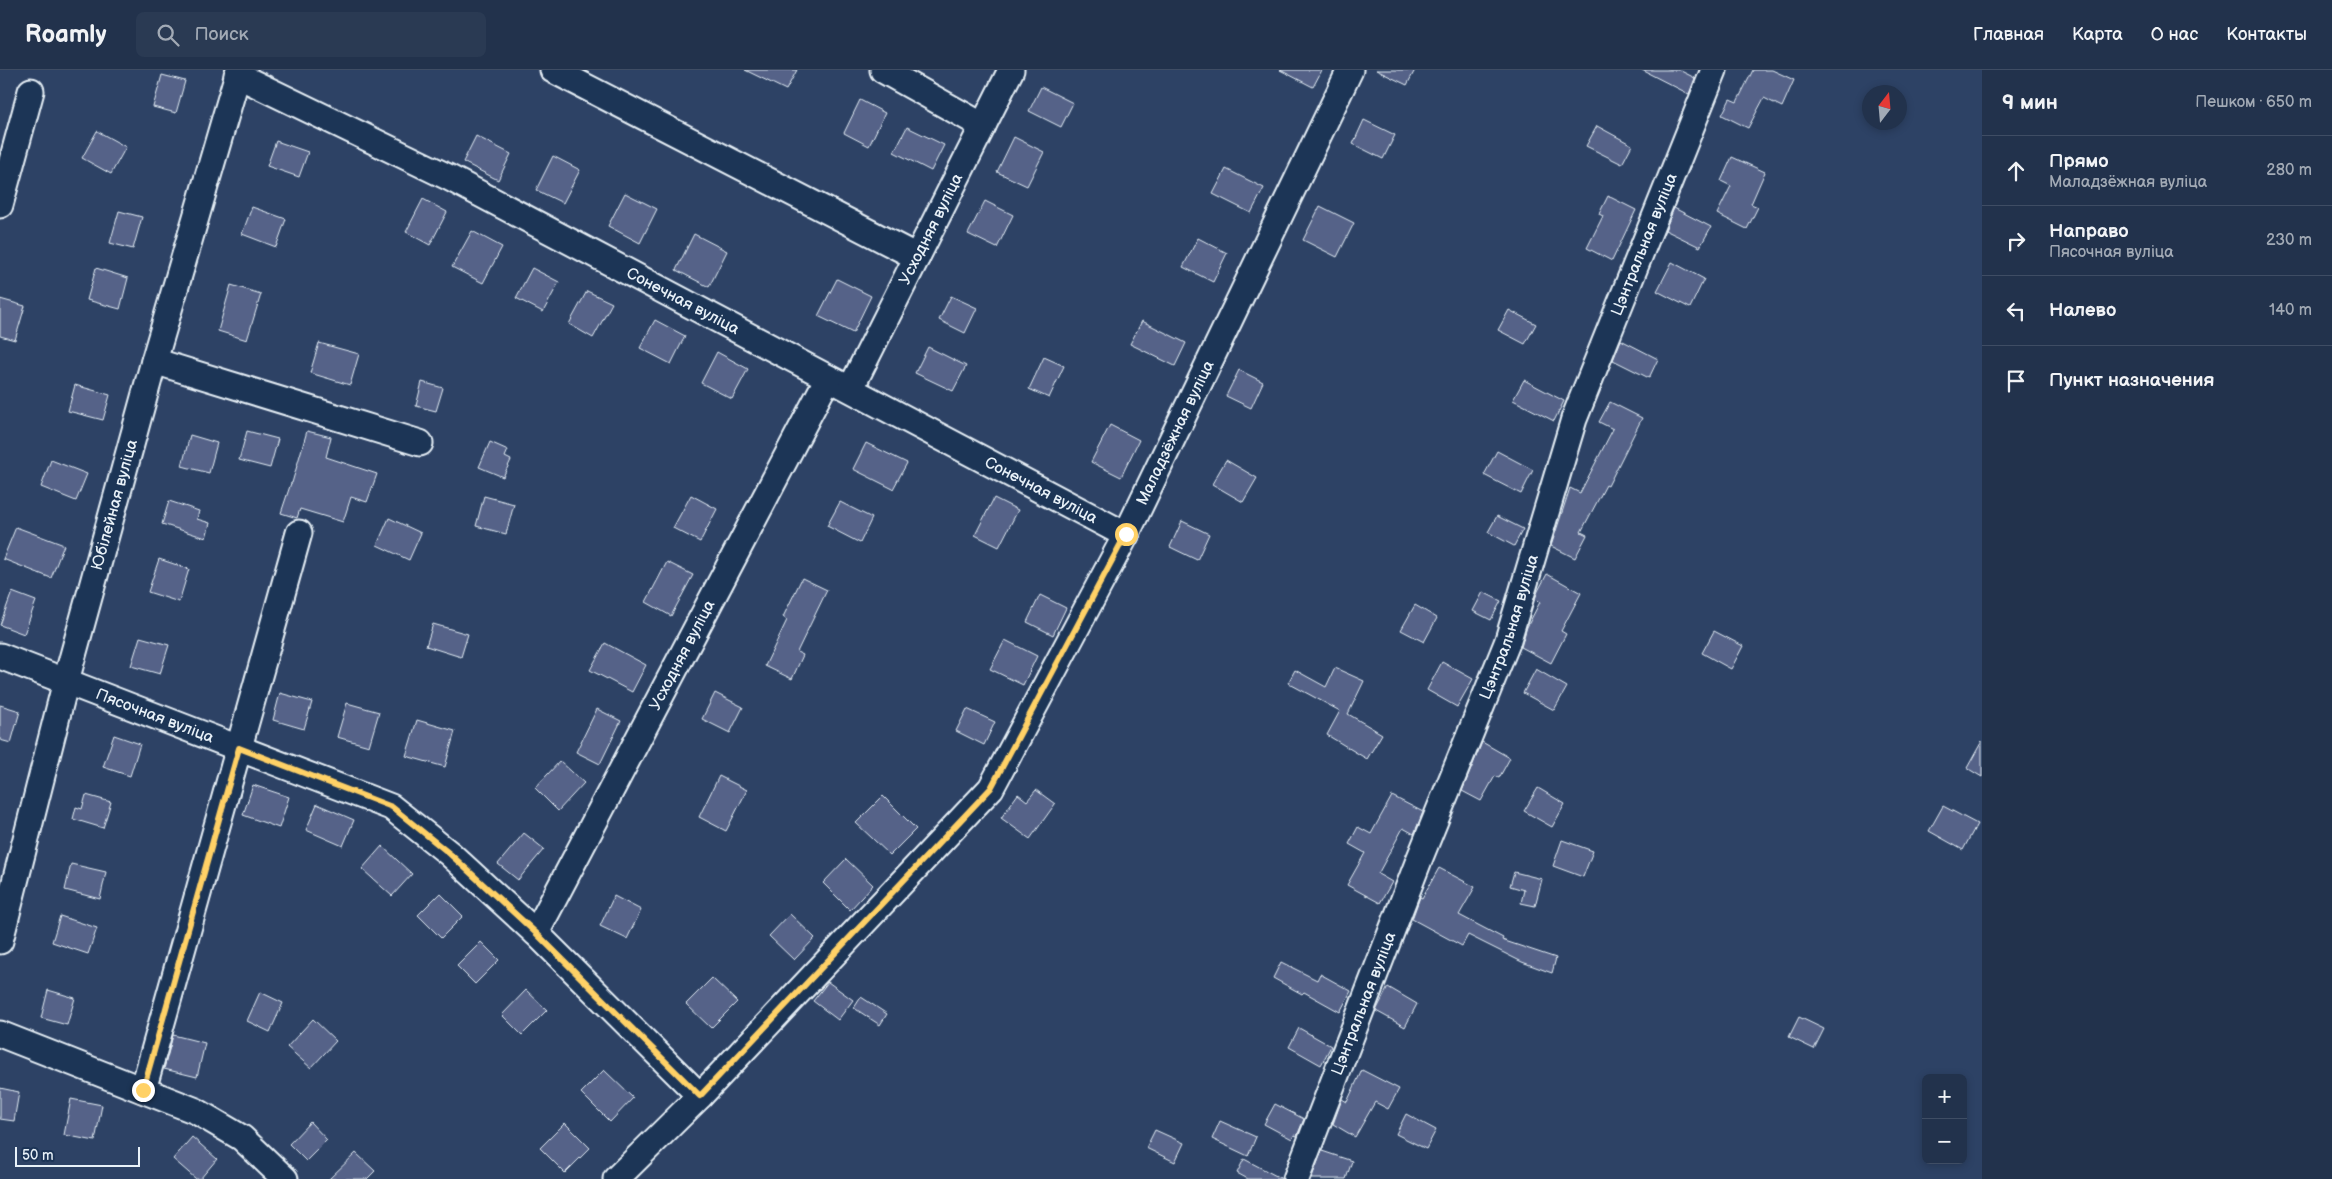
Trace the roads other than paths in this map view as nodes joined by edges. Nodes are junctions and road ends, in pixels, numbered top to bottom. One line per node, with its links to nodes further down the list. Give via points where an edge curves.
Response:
1 (553, 70): 10 (street)
2 (882, 70): 8 (street)
3 (1011, 70): 8 (street, Усходняя вуліца)
4 (1350, 70): 16 (street, Маладзёжная вуліца)
5 (1714, 70): 27 (street, Цэнтральная вуліца, via 1574,419 1507,643)
6 (238, 73): 11 (street, Юбілейная вуліца); 12 (street, Сонечная вуліца, via 448,177)
7 (31, 91): 9 (street)
8 (983, 126): 10 (street, Усходняя вуліца)
9 (0, 205)
10 (917, 257): 13 (street, Усходняя вуліца)
11 (154, 361): 14 (street); 18 (street, Юбілейная вуліца)
12 (828, 378): 13 (street, Сонечная вуліца); 20 (street, Усходняя вуліца)
13 (851, 388): 16 (street, Сонечная вуліца)
14 (420, 443)
15 (299, 533): 19 (street)
16 (1126, 534): 24 (street, Маладзёжная вуліца, via 991,788)
17 (0, 656): 18 (street, Пясочная вуліца)
18 (66, 682): 19 (street, Пясочная вуліца); 21 (street, Юбілейная вуліца)
19 (239, 748): 20 (street, Пясочная вуліца, via 392,807 450,854); 23 (street)
20 (536, 933): 24 (street, Пясочная вуліца)
21 (0, 941)
22 (0, 1034): 23 (street)
23 (143, 1090): 25 (street, via 196,1111 242,1138)
24 (700, 1096): 26 (street, Маладзёжная вуліца)
25 (285, 1179)
26 (616, 1179)
27 (1296, 1179)

